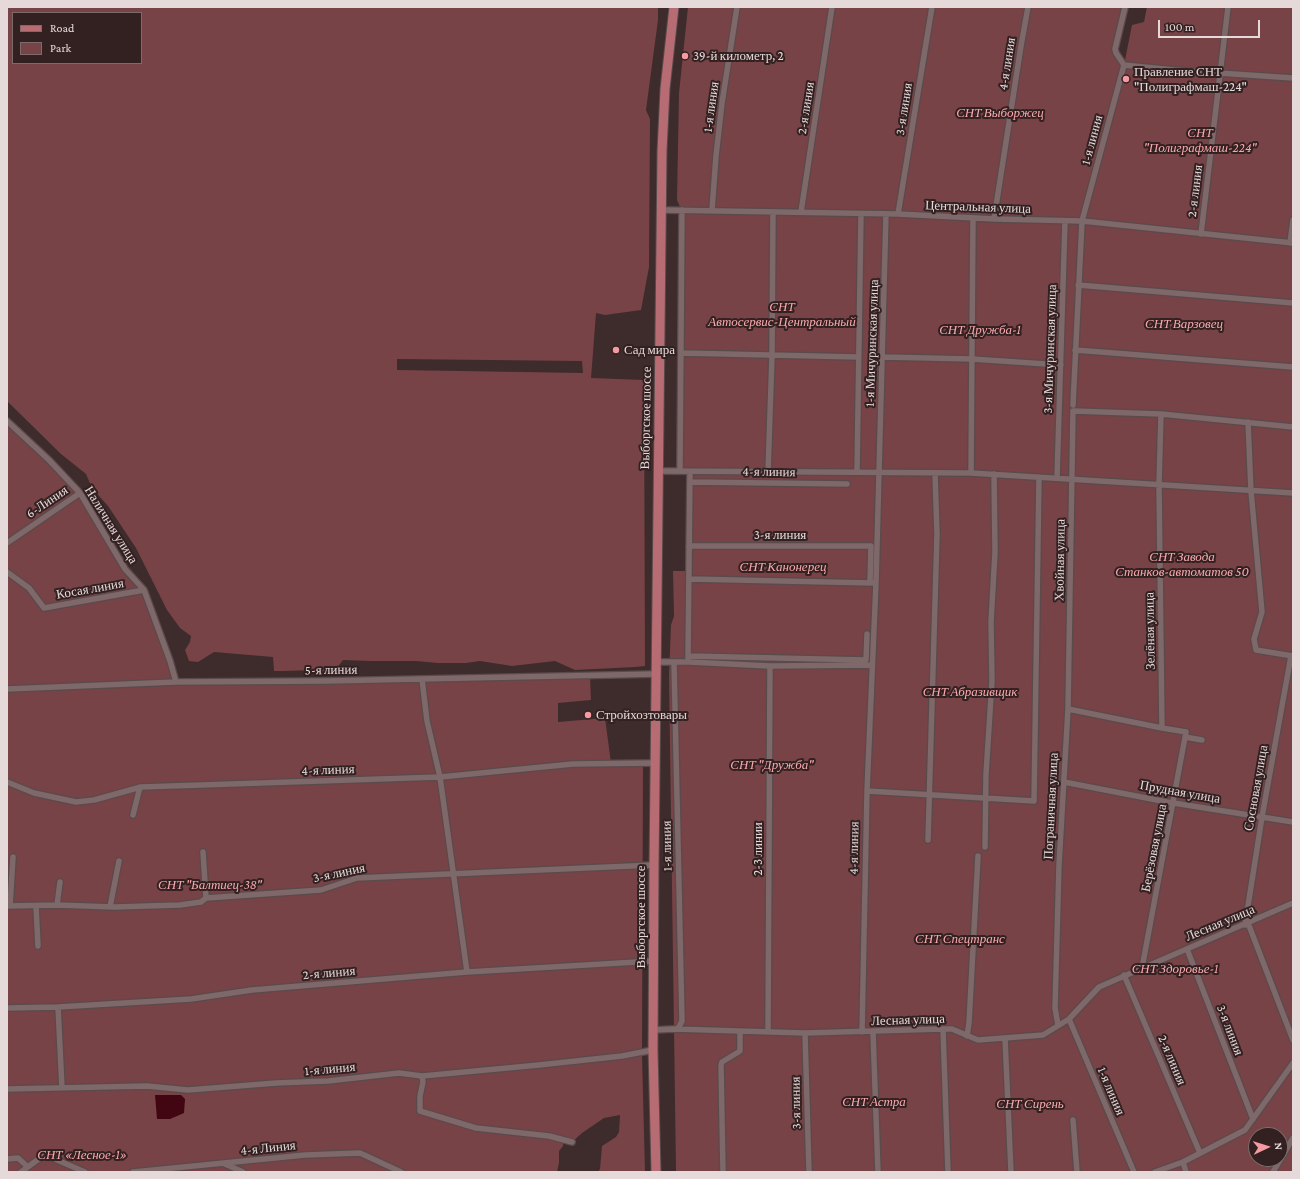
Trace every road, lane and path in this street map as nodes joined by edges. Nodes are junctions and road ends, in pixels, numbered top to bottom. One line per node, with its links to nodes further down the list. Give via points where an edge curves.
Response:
1 (674, 7): 11 (main road, Выборгское шоссе, via 665,89)
2 (737, 7): 13 (street, 1-я линия, via 717,148)
3 (832, 7): 15 (street, 2-я линия)
4 (932, 7): 18 (street, 3-я линия)
5 (1028, 7): 20 (street, 4-я линия)
6 (1125, 7): 8 (street, via 1115,49)
7 (1228, 7): 9 (street, 2-я линия)
8 (1124, 65): 9 (street); 23 (street, 1-я линия)
9 (1220, 73): 10 (street); 24 (street, 2-я линия)
10 (1293, 78)
11 (661, 210): 12 (street, Центральная улица); 41 (main road, Выборгское шоссе)
12 (682, 210): 13 (street, Центральная улица); 29 (street)
13 (712, 210): 14 (street, Центральная улица)
14 (773, 212): 15 (street, Центральная улица); 30 (street)
15 (801, 212): 16 (street, Центральная улица)
16 (861, 214): 17 (street, Центральная улица); 31 (street)
17 (886, 214): 18 (street, Центральная улица); 32 (street, 1-я Мичуринская улица)
18 (898, 214): 19 (street, Центральная улица)
19 (973, 218): 20 (street, Центральная улица); 33 (street)
20 (994, 219): 22 (street, Центральная улица)
21 (1293, 220): 25 (street)
22 (1065, 221): 23 (street, Центральная улица); 34 (street, 3-я Мичуринская улица)
23 (1082, 221): 24 (street, Центральная улица); 26 (street, 1-я линия)
24 (1201, 234): 25 (street, Центральная улица)
25 (1292, 243)
26 (1078, 285): 27 (street); 28 (street, Хвойная улица)
27 (1293, 303)
28 (1076, 350): 35 (street); 36 (street, Хвойная улица)
29 (681, 353): 30 (street); 42 (street)
30 (772, 356): 31 (street); 44 (street)
31 (858, 357): 45 (street)
32 (882, 357): 33 (street); 46 (street, 1-я Мичуринская улица)
33 (972, 359): 34 (street); 48 (street)
34 (1061, 365): 51 (street, 3-я Мичуринская улица)
35 (1293, 367)
36 (1073, 408): 37 (street); 52 (street, Хвойная улица)
37 (1161, 414): 39 (street); 55 (street, Зелёная улица)
38 (7, 421): 57 (street, Наличная улица)
39 (1248, 422): 40 (street); 56 (street)
40 (1293, 427)
41 (658, 471): 42 (street); 68 (main road, Выборгское шоссе)
42 (680, 471): 43 (street)
43 (690, 472): 44 (street); 53 (street)
44 (768, 472): 45 (street)
45 (856, 472): 46 (street)
46 (879, 472): 47 (street); 63 (street, 1-я Мичуринская улица)
47 (935, 473): 48 (street); 86 (street, via 937,534)
48 (971, 473): 49 (street)
49 (994, 474): 50 (street); 87 (street, via 992,681)
50 (1039, 477): 51 (street); 87 (street, via 1034,801)
51 (1057, 478): 52 (street)
52 (1072, 479): 55 (street); 76 (street, Хвойная улица)
53 (690, 482): 54 (street, 4-я линия); 60 (street)
54 (847, 484)
55 (1159, 485): 56 (street); 77 (street, Зелёная улица)
56 (1251, 491): 58 (street); 66 (street, via 1262,612 1254,639 1256,650)
57 (80, 493): 59 (street, 6-Линия); 64 (street, Наличная улица, via 125,569)
58 (1293, 493)
59 (7, 543)
60 (689, 546): 62 (street); 63 (street, 3-я линия, via 871,546)
61 (7, 572): 64 (street, Косая линия, via 29,588 44,608)
62 (689, 580): 63 (street); 67 (street)
63 (873, 583): 70 (street, 4-я линия)
64 (144, 590): 74 (street, Наличная улица)
65 (867, 634): 67 (street, via 866,660)
66 (1292, 656): 90 (street, Сосновая улица)
67 (688, 659): 69 (street); 71 (street)
68 (656, 662): 69 (street); 72 (main road, Выборгское шоссе)
69 (674, 662): 118 (street, 1-я линия, via 682,1021)
70 (872, 665): 71 (street); 85 (street, 4-я линия)
71 (770, 666): 122 (street, 2-3 линии)
72 (656, 674): 73 (street, 5-я линия); 80 (main road, Выборгское шоссе)
73 (422, 678): 74 (street, 5-я линия, via 313,682); 81 (street, via 427,721)
74 (176, 682): 75 (street, 5-я линия)
75 (7, 689)
76 (1068, 709): 77 (street); 83 (street, Пограничная улица)
77 (1162, 728): 78 (street)
78 (1186, 735): 79 (street); 88 (street, Берёзовая улица)
79 (1202, 740)
80 (655, 763): 81 (street, 4-я линия, via 573,764); 98 (main road, Выборгское шоссе)
81 (440, 777): 84 (street, 4-я линия); 99 (street)
82 (7, 782): 84 (street, 4-я линия, via 34,793 76,802 94,800)
83 (1064, 782): 88 (street, Прудная улица); 117 (street, Пограничная улица, via 1055,1008)
84 (140, 787): 89 (street)
85 (866, 791): 86 (street); 123 (street, 4-я линия)
86 (930, 794): 87 (street); 92 (street)
87 (986, 797): 93 (street)
88 (1173, 803): 90 (street, Прудная улица); 111 (street, Берёзовая улица)
89 (133, 815)
90 (1262, 816): 91 (street, Прудная улица); 107 (street, Сосновая улица)
91 (1293, 822)
92 (928, 840)
93 (985, 847)
94 (203, 852): 101 (street)
95 (978, 856): 126 (street)
96 (13, 857): 104 (street)
97 (119, 861): 106 (street)
98 (654, 865): 99 (street, 3-я линия); 110 (main road, Выборгское шоссе)
99 (453, 873): 101 (street, 3-я линия, via 357,878 321,890); 112 (street)
100 (60, 882): 103 (street)
101 (206, 898): 106 (street, 3-я линия, via 201,902 180,905)
102 (1293, 903): 107 (street, Лесная улица)
103 (57, 905): 105 (street, 3-я линия); 106 (street, 3-я линия)
104 (9, 906): 105 (street, 3-я линия)
105 (36, 906): 108 (street)
106 (110, 907)
107 (1246, 924): 109 (street, Лесная улица); 128 (street)
108 (38, 946)
109 (1187, 949): 111 (street, Лесная улица); 134 (street, 3-я линия)
110 (654, 961): 112 (street, 2-я линия); 120 (main road, Выборгское шоссе)
111 (1142, 968): 113 (street, Лесная улица)
112 (467, 972): 115 (street, 2-я линия, via 252,990 191,999)
113 (1124, 975): 116 (street, Лесная улица, via 1099,987); 138 (street, 2-я линия)
114 (7, 1008): 115 (street, 2-я линия)
115 (58, 1008): 132 (street)
116 (1069, 1019): 117 (street, Лесная улица); 157 (street, 1-я линия)
117 (1058, 1025): 127 (street, Лесная улица, via 1043,1035)
118 (678, 1029): 120 (street, Лесная улица); 121 (street, Лесная улица)
119 (943, 1029): 124 (street, Лесная улица); 126 (street, Лесная улица); 154 (street)
120 (653, 1030): 129 (main road, Выборгское шоссе)
121 (740, 1032): 122 (street, Лесная улица); 151 (street, via 740,1051 721,1065)
122 (768, 1032): 125 (street, Лесная улица)
123 (862, 1032): 124 (street, Лесная улица); 125 (street, Лесная улица)
124 (873, 1032): 153 (street)
125 (805, 1033): 152 (street, 3-я линия)
126 (967, 1036): 127 (street, Лесная улица, via 978,1040)
127 (1005, 1038): 155 (street)
128 (1293, 1040)
129 (653, 1050): 131 (street, 1-я линия, via 539,1066); 150 (main road, Выборгское шоссе)
130 (1293, 1063): 134 (street)
131 (422, 1076): 132 (street, 1-я линия, via 399,1072 328,1081 188,1090 147,1086); 137 (street, via 420,1111 476,1128 549,1136)
132 (62, 1088): 133 (street, 1-я линия)
133 (7, 1089)
134 (1253, 1119): 138 (street, via 1245,1130)
135 (1073, 1120): 156 (street)
136 (1293, 1138): 160 (street)
137 (572, 1142)
138 (1200, 1153): 142 (street)
139 (50, 1158): 144 (street, via 44,1155)
140 (7, 1159): 144 (street, via 18,1158)
141 (57, 1160): 146 (street)
142 (1183, 1162): 158 (street); 159 (street)
143 (224, 1163): 147 (street, 4-я Линия); 148 (street); 149 (street, 4-я Линия, via 304,1155 360,1153)
144 (28, 1167): 145 (street)
145 (21, 1172)
146 (85, 1172)
147 (133, 1172)
148 (243, 1172)
149 (401, 1172)
150 (656, 1172)
151 (723, 1172)
152 (809, 1172)
153 (878, 1172)
154 (948, 1172)
155 (1010, 1172)
156 (1077, 1172)
157 (1134, 1172)
158 (1155, 1172)
159 (1186, 1172)
160 (1273, 1172)

